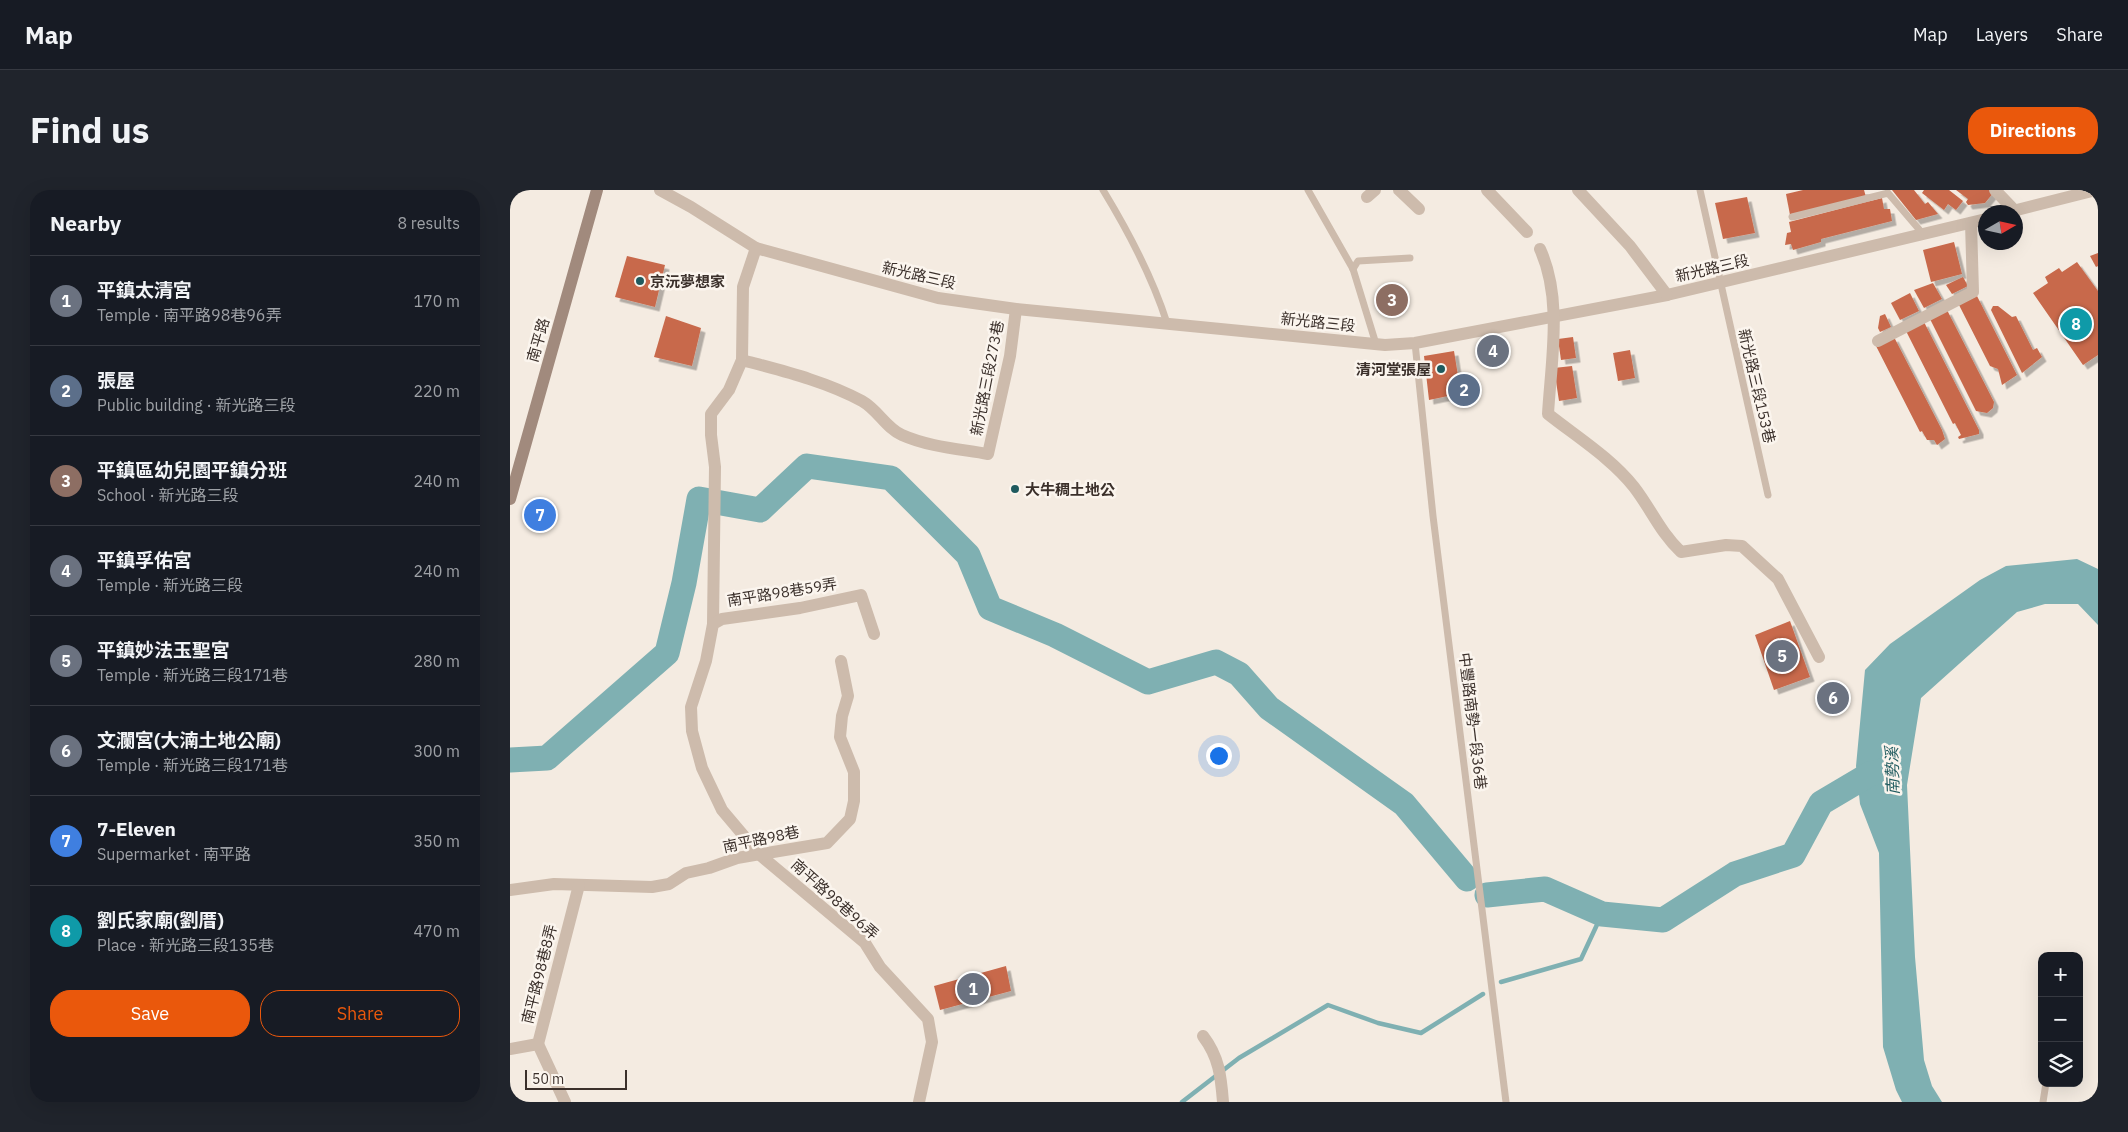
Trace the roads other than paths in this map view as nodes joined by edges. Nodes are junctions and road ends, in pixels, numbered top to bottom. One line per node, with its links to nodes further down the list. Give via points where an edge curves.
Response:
1 (597, 190): 33 (street, 南平路)
2 (660, 190): 19 (street, 新光路三段)
3 (1103, 190): 27 (lane, via 1142,260)
4 (1308, 190): 22 (lane)
5 (1399, 190): 12 (street)
6 (1487, 190): 17 (street)
7 (1578, 190): 24 (street, via 1630,246)
8 (1700, 190): 23 (lane, 新光路三段153巷)
9 (1994, 190): 11 (street)
10 (2096, 190): 13 (street)
11 (2006, 205)
12 (1419, 209)
13 (2023, 209)
14 (1792, 217): 18 (lane, via 1888,194)
15 (1978, 222): 16 (street, 新光路三段)
16 (1971, 224): 18 (street, 新光路三段); 28 (street, via 1973,292)
17 (1527, 232)
18 (1923, 234): 23 (street, 新光路三段)
19 (756, 248): 25 (street, 新光路三段, via 938,298); 31 (street, via 743,288)
20 (1540, 249): 26 (street, via 1546,264)
21 (1410, 258): 22 (lane, via 1366,258 1358,261)
22 (1353, 269): 30 (lane)
23 (1720, 283): 24 (street, 新光路三段); 32 (lane, 新光路三段153巷)
24 (1667, 295): 26 (street, 新光路三段)
25 (1016, 309): 27 (street, 新光路三段); 31 (street, 新光路三段273巷, via 1010,356 988,454 901,435 863,402 810,379)
26 (1554, 317): 29 (street, 新光路三段); 36 (street, via 1548,414 1618,469 1666,537 1682,552 1726,545 1742,546 1778,579)
27 (1167, 323): 30 (street, 新光路三段)
28 (1878, 342)
29 (1415, 343): 30 (street, 新光路三段); 48 (lane, 中豐路南勢一段36巷, via 1433,516)
30 (1376, 344)
31 (742, 360): 34 (street, via 729,390 712,414 711,435 716,467)
32 (1768, 495)
33 (510, 499)
34 (713, 624): 35 (street, 南平路98巷59弄, via 722,618 800,608 861,595); 38 (street, 南平路98巷59弄, via 706,661 691,707 692,731 702,768 722,810)
35 (874, 634)
36 (1819, 657)
37 (841, 661): 38 (street, 南平路98巷, via 848,696 840,737 854,772 850,819 827,843)
38 (760, 855): 39 (street, 南平路98巷, via 737,858 686,873 669,884 652,887); 46 (street, 南平路98巷96弄, via 865,944 880,967 928,1018 932,1042)
39 (579, 885): 40 (street, 南平路98巷, via 554,884); 42 (street, 南平路98巷8弄)
40 (510, 890)
41 (1203, 1036): 47 (street, via 1217,1058)
42 (538, 1044): 43 (street, 南平路98巷8弄); 45 (street)
43 (510, 1049)
44 (2045, 1087): 49 (lane)
45 (564, 1102)
46 (919, 1102)
47 (1223, 1102)
48 (1506, 1102)
49 (2043, 1102)

